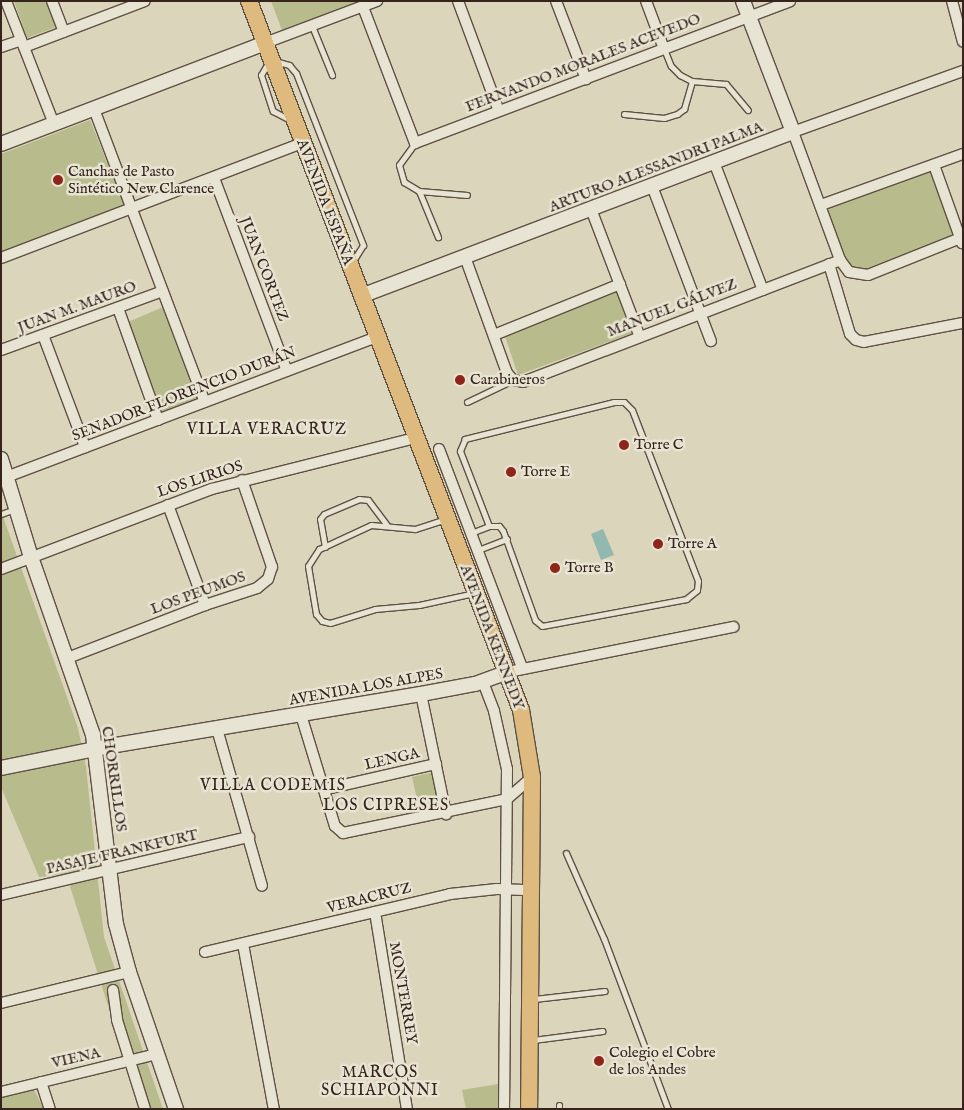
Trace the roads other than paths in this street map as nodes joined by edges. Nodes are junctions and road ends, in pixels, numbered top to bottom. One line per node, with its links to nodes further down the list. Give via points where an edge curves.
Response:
1 (6, 1): 18 (street)
2 (52, 1): 15 (street)
3 (145, 1): 15 (street)
4 (249, 1): 17 (main road, AVENIDA ESPAÑA)
5 (377, 1): 12 (street)
6 (458, 1): 28 (street)
7 (556, 1): 24 (street)
8 (646, 1): 20 (street)
9 (743, 1): 13 (street)
10 (790, 1): 13 (street, FERNANDO MORALES ACEVEDO)
11 (952, 1): 16 (street)
12 (363, 7): 14 (street); 33 (street)
13 (749, 16): 20 (street, FERNANDO MORALES ACEVEDO); 31 (street)
14 (312, 26): 17 (street); 23 (lane)
15 (64, 32): 18 (street)
16 (963, 42)
17 (265, 43): 21 (main road, AVENIDA ESPAÑA); 26 (street)
18 (22, 44): 19 (street); 30 (street)
19 (1, 47)
20 (664, 49): 24 (street, FERNANDO MORALES ACEVEDO); 25 (lane, via 671,66)
21 (271, 60): 32 (main road, AVENIDA ESPAÑA); 51 (lane, via 289,65 296,73 363,245)
22 (963, 71): 31 (street, ARTURO ALESSANDRI PALMA)
23 (332, 75)
24 (586, 79): 28 (street, FERNANDO MORALES ACEVEDO)
25 (692, 81): 27 (lane, via 726,84); 29 (lane, via 684,109 677,114 664,118)
26 (94, 109): 30 (street); 43 (street)
27 (748, 110)
28 (499, 112): 33 (street, FERNANDO MORALES ACEVEDO)
29 (624, 114)
30 (54, 124): 34 (street)
31 (793, 132): 36 (street, ARTURO ALESSANDRI PALMA); 42 (street)
32 (302, 143): 38 (street); 51 (main road, AVENIDA ESPAÑA)
33 (415, 143): 40 (lane, via 399,165 404,182)
34 (1, 144)
35 (963, 154): 37 (street)
36 (714, 162): 39 (street, ARTURO ALESSANDRI PALMA); 53 (street)
37 (934, 165): 42 (street); 46 (street)
38 (214, 178): 43 (street); 65 (street, JUAN CORTEZ)
39 (652, 186): 44 (street, ARTURO ALESSANDRI PALMA); 57 (street)
40 (419, 191): 41 (lane); 45 (lane)
41 (466, 195)
42 (821, 205): 49 (street)
43 (132, 209): 48 (street); 54 (street)
44 (591, 209): 47 (street, ARTURO ALESSANDRI PALMA); 52 (street)
45 (438, 237)
46 (962, 240): 49 (street, via 868,275 850,272)
47 (465, 257): 55 (street, ARTURO ALESSANDRI PALMA); 60 (street)
48 (1, 258)
49 (840, 260): 50 (street, MANUEL GÁLVEZ)
50 (829, 264): 53 (street, MANUEL GÁLVEZ); 58 (street, via 850,334 856,340 864,342)
51 (349, 265): 55 (main road, AVENIDA ESPAÑA)
52 (620, 284): 60 (street); 62 (street)
53 (762, 290): 57 (street, MANUEL GÁLVEZ)
54 (163, 291): 56 (street, JUAN M. MAURO); 67 (street)
55 (361, 296): 61 (main road, AVENIDA ESPAÑA)
56 (118, 308): 59 (street, JUAN M. MAURO); 70 (street)
57 (700, 314): 62 (street, MANUEL GÁLVEZ); 63 (street)
58 (963, 323)
59 (43, 335): 64 (street, JUAN M. MAURO); 72 (street)
60 (494, 335): 66 (street, via 507,373)
61 (377, 337): 65 (street, SENADOR FLORENCIO DURÁN); 69 (main road, AVENIDA ESPAÑA)
62 (640, 337): 66 (street, MANUEL GÁLVEZ, via 523,382)
63 (711, 341)
64 (1, 350)
65 (287, 371): 67 (street, SENADOR FLORENCIO DURÁN)
66 (513, 380): 68 (lane)
67 (205, 402): 70 (street, SENADOR FLORENCIO DURÁN)
68 (467, 402)
69 (402, 403): 71 (main road, AVENIDA KENNEDY)
70 (158, 420): 72 (street, SENADOR FLORENCIO DURÁN)
71 (415, 438): 76 (street, LOS LIRIOS); 80 (main road, AVENIDA KENNEDY)
72 (85, 447): 75 (street, SENADOR FLORENCIO DURÁN)
73 (439, 449): 83 (street, AVENIDA KENNEDY)
74 (1, 459): 75 (street, CHORRILLOS)
75 (4, 477): 78 (street, CHORRILLOS)
76 (242, 480): 77 (street, LOS LIRIOS); 92 (street, LOS PEUMOS, via 272,567 268,579 257,588)
77 (168, 505): 88 (street, LOS LIRIOS); 92 (street)
78 (17, 508): 79 (lane); 88 (street, CHORRILLOS)
79 (1, 514)
80 (446, 519): 81 (lane, via 415,530); 84 (main road, AVENIDA KENNEDY)
81 (387, 525): 86 (lane, via 371,525); 86 (lane, via 368,500 358,499 324,514 320,519)
82 (489, 526): 83 (lane); 85 (lane, via 499,526); 85 (lane, via 460,451 465,438 624,402 632,410 698,586 695,593 686,599 542,626 535,620)
83 (470, 533): 84 (street); 87 (street, AVENIDA KENNEDY)
84 (455, 539): 89 (main road, AVENIDA KENNEDY)
85 (507, 539): 87 (lane)
86 (325, 547): 91 (lane, via 312,556 308,566 316,614 322,621 330,623 375,609 420,605)
87 (478, 550): 89 (street); 95 (street, AVENIDA KENNEDY)
88 (31, 557): 90 (street, LOS LIRIOS); 94 (street, CHORRILLOS)
89 (462, 557): 91 (main road, AVENIDA KENNEDY)
90 (1, 569)
91 (476, 592): 95 (main road, AVENIDA KENNEDY)
92 (205, 605): 94 (street, LOS PEUMOS)
93 (734, 627): 95 (street, AVENIDA LOS ALPES)
94 (65, 659): 100 (street, CHORRILLOS)
95 (515, 670): 96 (street, AVENIDA LOS ALPES); 103 (main road, AVENIDA KENNEDY)
96 (483, 682): 97 (street, AVENIDA LOS ALPES); 105 (street, AVENIDA KENNEDY, via 504,755)
97 (421, 694): 98 (street, AVENIDA LOS ALPES); 101 (street)
98 (301, 715): 99 (street, AVENIDA LOS ALPES); 104 (street)
99 (217, 729): 100 (street, AVENIDA LOS ALPES); 107 (street)
100 (96, 748): 102 (street, AVENIDA LOS ALPES); 109 (street, CHORRILLOS)
101 (436, 764): 104 (street, LENGA); 106 (street)
102 (1, 768)
103 (532, 777): 105 (street); 112 (main road, AVENIDA KENNEDY)
104 (326, 789): 106 (street, via 335,826 343,833)
105 (507, 800): 106 (street); 111 (street, AVENIDA KENNEDY)
106 (446, 814)
107 (249, 837): 109 (street, PASAJE FRANKFURT); 110 (street)
108 (566, 853): 135 (lane, via 604,939)
109 (110, 870): 113 (street, PASAJE FRANKFURT); 117 (street, CHORRILLOS, via 116,924)
110 (262, 886)
111 (504, 888): 112 (street, VERACRUZ); 114 (street, VERACRUZ, via 450,894); 133 (street, AVENIDA KENNEDY)
112 (531, 890): 120 (main road, AVENIDA KENNEDY)
113 (1, 895)
114 (374, 912): 115 (street, VERACRUZ); 132 (street, MONTERREY)
115 (243, 944): 116 (street, VERACRUZ); 131 (street)
116 (205, 952)
117 (129, 972): 121 (street); 124 (street, CHORRILLOS)
118 (112, 990): 125 (street, via 116,1020)
119 (605, 991): 120 (lane)
120 (529, 1000): 123 (main road, AVENIDA KENNEDY)
121 (1, 1002)
122 (602, 1031): 123 (lane)
123 (528, 1041): 134 (main road, AVENIDA KENNEDY)
124 (157, 1054): 125 (street, VIENA); 130 (street, CHORRILLOS)
125 (128, 1061): 126 (street, VIENA); 129 (street)
126 (41, 1082): 127 (street, VIENA); 128 (street)
127 (1, 1092)
128 (50, 1109)
129 (145, 1109)
130 (176, 1109)
131 (274, 1109)
132 (407, 1109)
133 (504, 1109)
134 (528, 1109)
135 (668, 1109)

